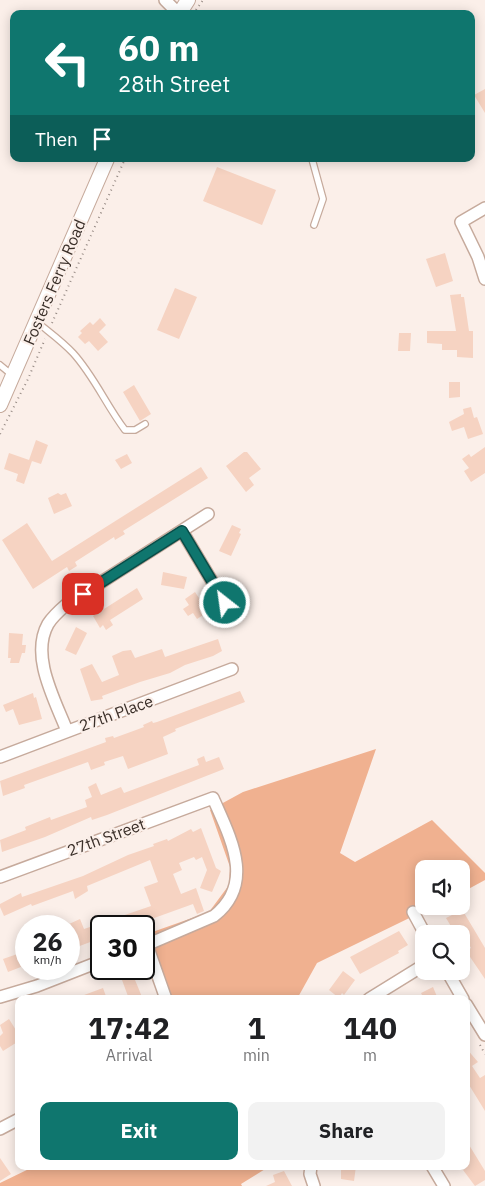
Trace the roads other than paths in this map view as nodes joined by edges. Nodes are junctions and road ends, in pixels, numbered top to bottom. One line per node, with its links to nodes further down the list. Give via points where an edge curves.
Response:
1 (165, 0): 2 (street)
2 (175, 10)
3 (107, 162): 8 (street, Fosters Ferry Road)
4 (313, 162): 6 (lane, via 323,199)
5 (485, 208): 7 (street, via 461,222)
6 (314, 225)
7 (485, 279)
8 (37, 322): 10 (street, Fosters Ferry Road); 12 (lane, via 77,358 125,430 135,430)
9 (0, 365): 10 (lane)
10 (14, 376): 11 (street, Fosters Ferry Road)
11 (0, 405)
12 (145, 424)
13 (208, 514): 14 (street)
14 (182, 531): 15 (street); 17 (street, via 67,604 49,622 44,633 42,658)
15 (225, 603)
16 (232, 669): 17 (street, 27th Place)
17 (67, 731): 18 (street, 27th Place)
18 (0, 757)
19 (0, 877): 22 (street, 27th Street, via 213,798 227,829 237,864 235,888 224,908 204,921)
20 (413, 912): 21 (street)
21 (420, 925)
22 (155, 942)
23 (90, 965): 27 (street)
24 (155, 970): 29 (street)
25 (415, 971): 30 (street)
26 (452, 980): 31 (street)
27 (34, 987): 28 (street); 32 (street)
28 (37, 995)
29 (164, 995)
30 (375, 995)
31 (461, 995)
32 (0, 997)
33 (470, 1011): 34 (street)
34 (485, 1035)
35 (15, 1121): 36 (street)
36 (0, 1129)
37 (310, 1170): 39 (street)
38 (434, 1170): 40 (street)
39 (314, 1186)
40 (444, 1186)

